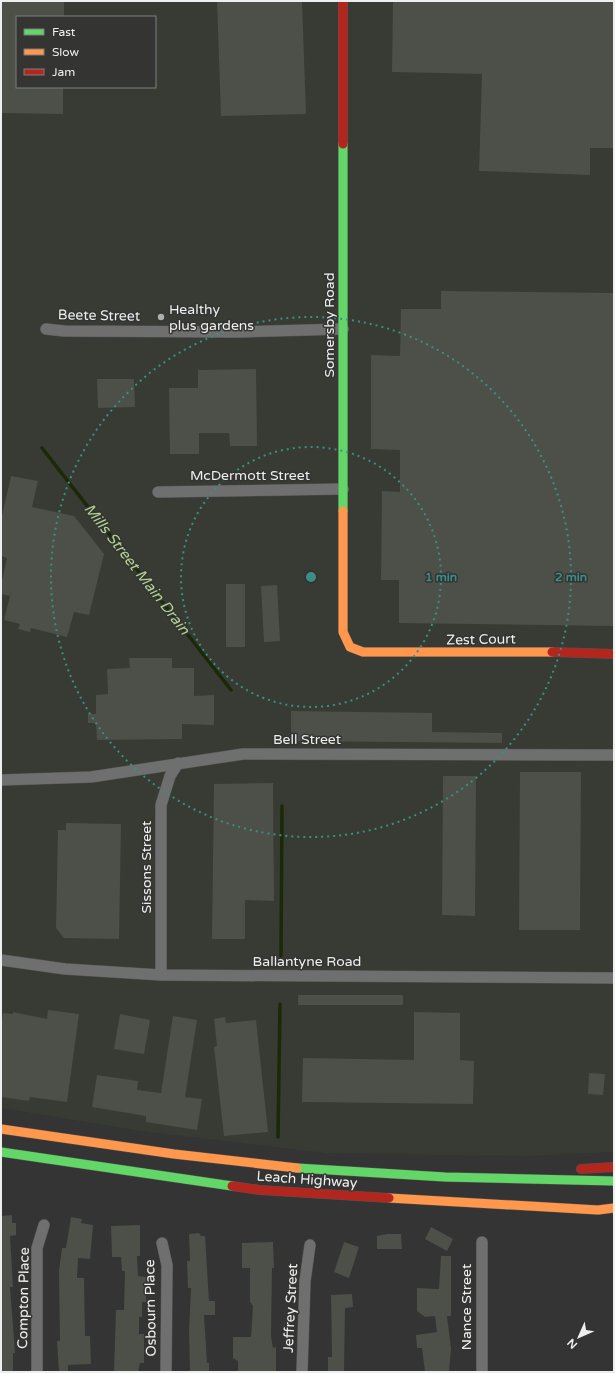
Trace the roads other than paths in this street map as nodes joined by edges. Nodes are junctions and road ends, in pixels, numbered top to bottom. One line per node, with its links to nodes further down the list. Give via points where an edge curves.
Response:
1 (343, 1): 3 (main road, Somersby Road)
2 (46, 329): 3 (street, Beete Street, via 239,332)
3 (343, 329): 4 (main road, Somersby Road)
4 (343, 489): 5 (street, McDermott Street); 6 (main road, Somersby Road, via 343,632)
5 (158, 492)
6 (350, 647): 7 (main road, Zest Court, via 363,652)
7 (614, 654)
8 (614, 755): 9 (street, Bell Street, via 243,754)
9 (178, 763): 10 (street, Bell Street, via 91,777); 12 (street, Sissons Street, via 170,776 161,805)
10 (1, 780)
11 (1, 960): 12 (street, Ballantyne Road, via 65,969)
12 (161, 975): 13 (street, Ballantyne Road)
13 (614, 978)
14 (1, 1129): 19 (main road, Leach Highway, via 276,1166)
15 (1, 1152): 21 (main road, Leach Highway, via 260,1190)
16 (614, 1167): 17 (main road)
17 (575, 1169)
18 (559, 1170): 19 (main road)
19 (433, 1177): 20 (main road, Leach Highway)
20 (614, 1181)
21 (614, 1210)
22 (44, 1225): 26 (street, Compton Place, via 37,1248)
23 (482, 1242): 29 (street, Nance Street)
24 (162, 1243): 27 (street, Osbourn Place, via 167,1265)
25 (310, 1245): 28 (street, Jeffrey Street, via 305,1281)
26 (37, 1372)
27 (166, 1372)
28 (302, 1372)
29 (482, 1372)

